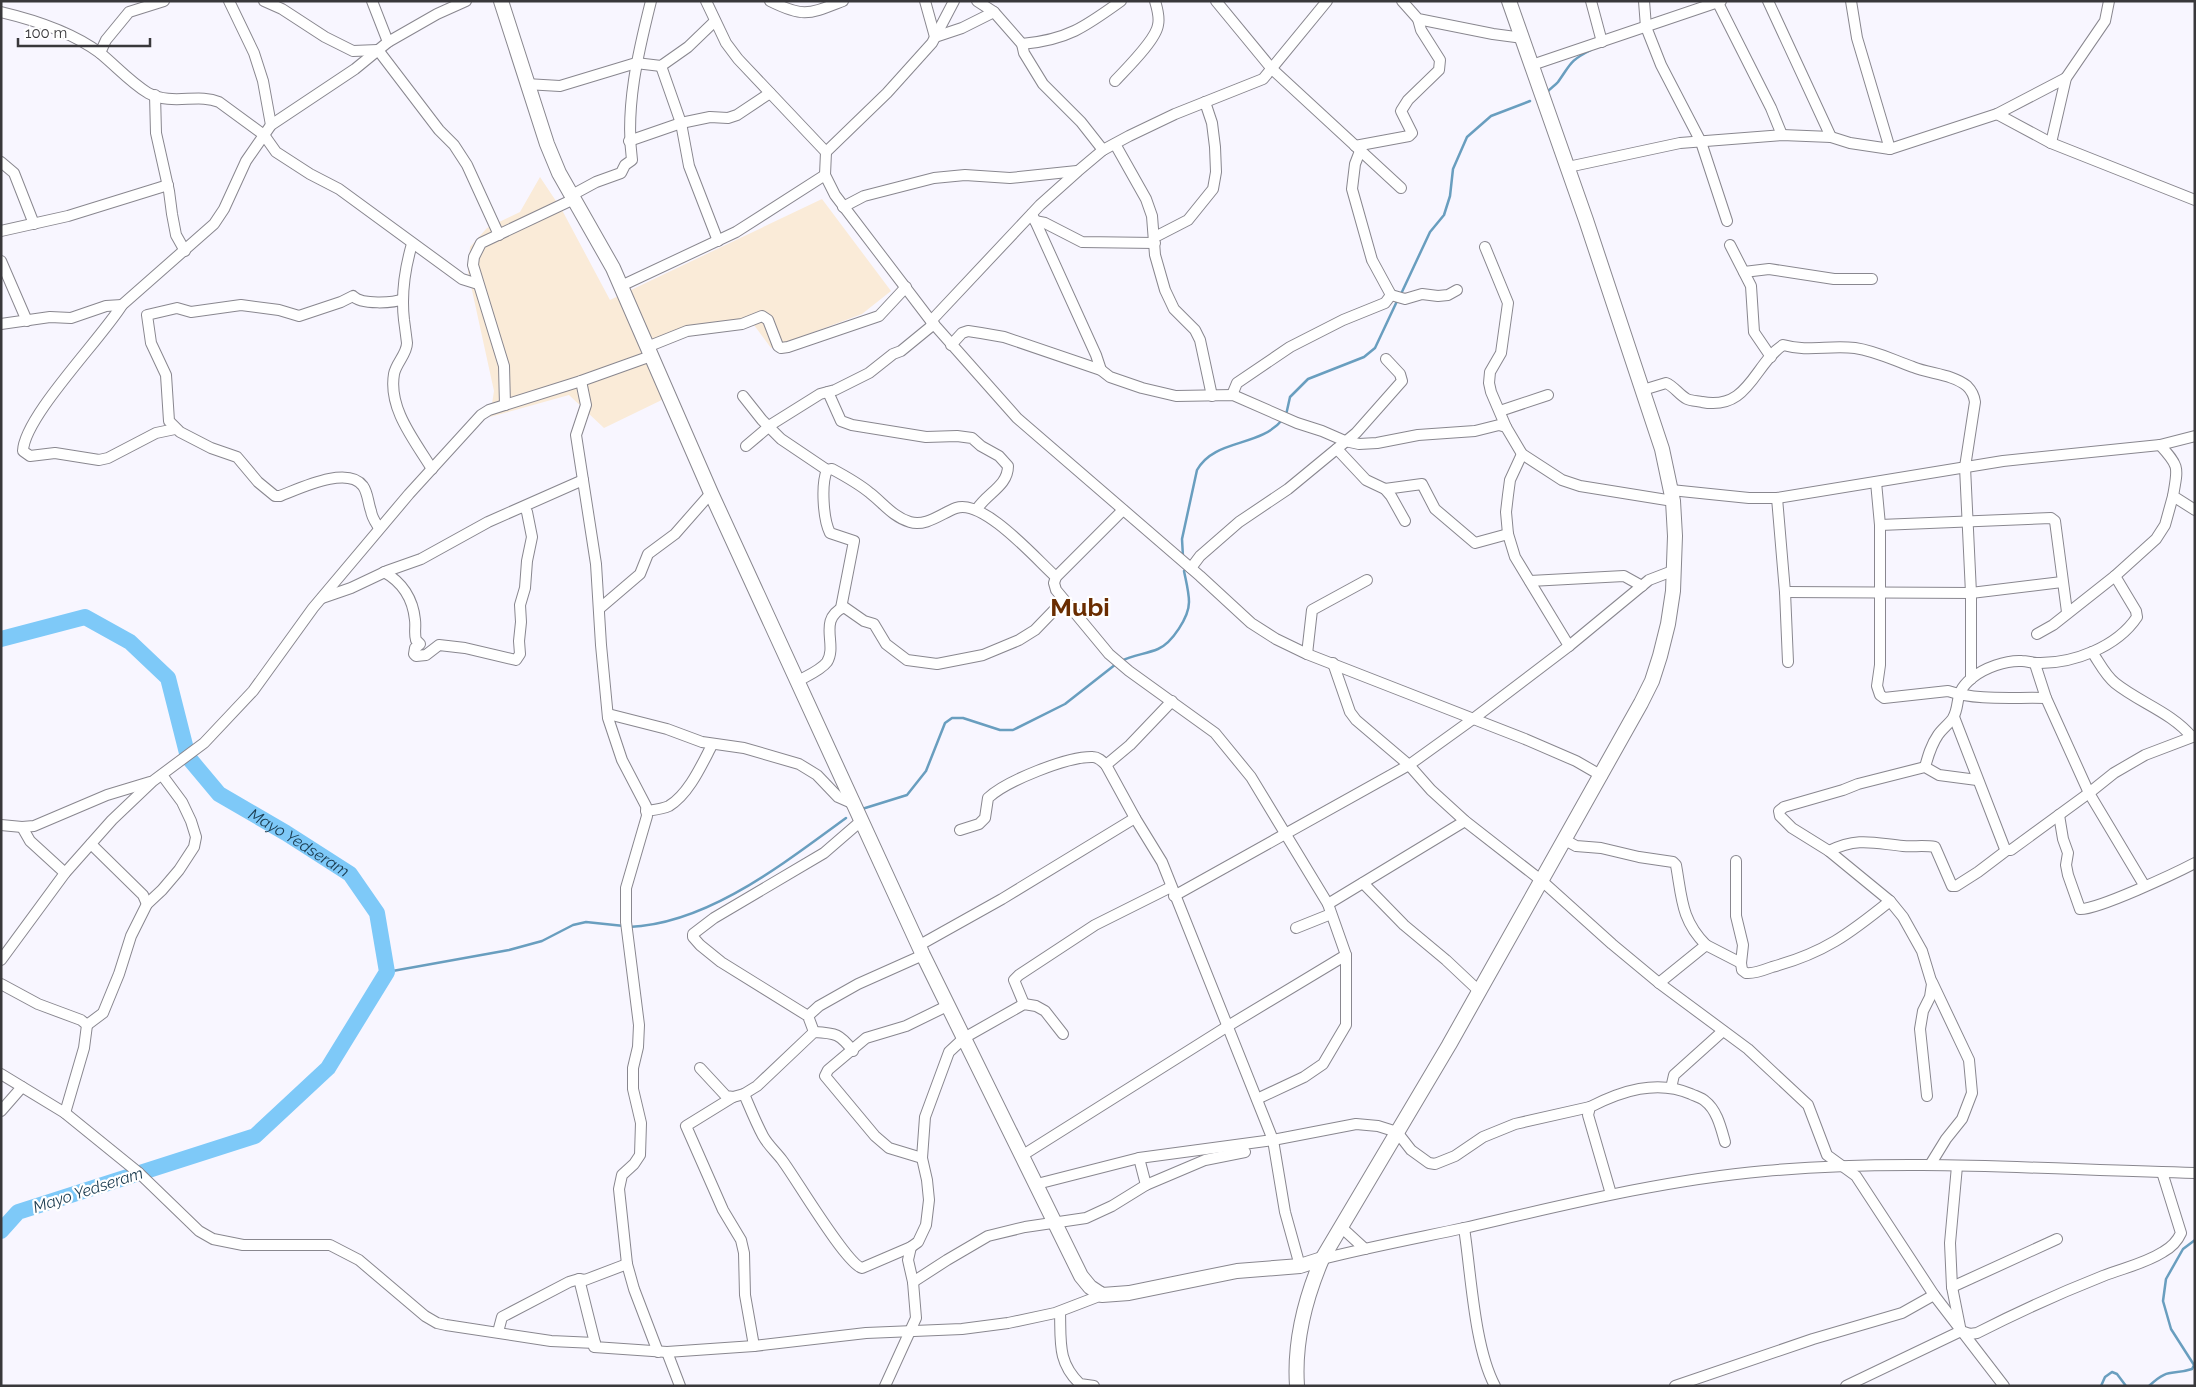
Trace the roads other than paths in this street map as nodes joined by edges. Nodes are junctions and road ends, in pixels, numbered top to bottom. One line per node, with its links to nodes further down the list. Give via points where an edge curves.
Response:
1 (164, 1): 41 (street, via 130,12 106,40)
2 (229, 1): 54 (street, via 254,53 263,80)
3 (264, 1): 29 (street)
4 (290, 1): 29 (street)
5 (372, 1): 37 (street)
6 (466, 1): 37 (street)
7 (501, 1): 48 (street)
8 (651, 1): 42 (street)
9 (706, 1): 33 (street)
10 (770, 1): 11 (street, via 800,14)
11 (843, 1)
12 (925, 1): 35 (street)
13 (954, 1): 35 (street)
14 (978, 1): 31 (street)
15 (1121, 1): 28 (street)
16 (1129, 1): 28 (street)
17 (1155, 1): 47 (street, via 1158,28 1141,54)
18 (1216, 1): 45 (street)
19 (1327, 1): 45 (street)
20 (1402, 1): 32 (street)
21 (1509, 1): 36 (street)
22 (1591, 1): 38 (street)
23 (1644, 1): 34 (street)
24 (1768, 1): 57 (street)
25 (1851, 1): 63 (street, via 1857,38)
26 (2110, 1): 46 (street, via 2105,21)
27 (1719, 2): 34 (street); 56 (street, via 1772,108)
28 (1111, 9): 39 (street, via 1069,35)
29 (282, 10): 40 (street, via 353,51)
30 (1, 12): 41 (street, via 24,17 73,37)
31 (994, 12): 35 (street); 39 (street)
32 (1418, 19): 36 (street); 62 (street, via 1420,30 1440,65 1401,111 1412,133)
33 (715, 21): 44 (street, via 688,47); 49 (street, via 738,59)
34 (1646, 27): 38 (street); 59 (street, via 1661,65)
35 (935, 38): 65 (street, via 887,93)
36 (1523, 38): 43 (street)
37 (388, 42): 40 (street)
38 (1602, 42): 43 (street)
39 (1022, 44): 64 (street, via 1043,84 1081,122)
40 (378, 50): 54 (street, via 355,70); 79 (street, via 454,145 467,165)
41 (100, 53): 50 (street, via 123,74)
42 (636, 64): 44 (street); 48 (street, via 560,86); 58 (street)
43 (1532, 65): 67 (street)
44 (661, 66): 53 (street)
45 (1272, 69): 51 (street, via 1253,85); 62 (street)
46 (2066, 78): 52 (street); 60 (street)
47 (1115, 82)
48 (526, 84): 72 (street, via 559,173)
49 (770, 93): 53 (street, via 737,116); 65 (street)
50 (155, 95): 55 (street, via 191,100 210,98); 70 (street, via 156,133)
51 (1205, 102): 61 (street); 80 (street, via 1212,123 1216,172 1213,189 1188,220)
52 (1997, 114): 60 (street); 63 (street)
53 (681, 123): 58 (street); 81 (street, via 689,166)
54 (271, 125): 55 (street)
55 (264, 135): 82 (street, via 276,152 385,221); 85 (street, via 246,161 214,224)
56 (1782, 135): 57 (street); 59 (street)
57 (1831, 137): 63 (street)
58 (629, 141): 72 (street, via 632,160 621,173 596,182)
59 (1701, 142): 67 (street, via 1680,143); 76 (street)
60 (2051, 143): 73 (street)
61 (1116, 144): 64 (street); 80 (street, via 1146,199)
62 (1357, 148): 71 (street); 93 (street, via 1352,189 1372,260)
63 (1890, 148)
64 (1103, 150): 68 (street)
65 (826, 152): 69 (street)
66 (1, 162): 77 (street, via 14,173)
67 (1568, 167): 105 (street)
68 (1078, 171): 74 (street, via 1010,178 965,175 934,178 864,196); 75 (street)
69 (825, 175): 74 (street); 81 (street)
70 (168, 184): 77 (street); 85 (street, via 176,236)
71 (1401, 188)
72 (573, 197): 79 (street); 90 (street)
73 (2195, 200)
74 (843, 207): 91 (street)
75 (1034, 217): 80 (street, via 1082,242); 97 (street); 103 (street)
76 (1727, 220)
77 (34, 224): 78 (street)
78 (1, 230)
79 (499, 235): 89 (street, via 481,243 477,249 473,265)
80 (1155, 240): 110 (street, via 1155,255 1165,290 1174,309 1195,330 1200,340)
81 (718, 241): 90 (street)
82 (412, 244): 89 (street, via 462,279); 94 (street)
83 (1730, 245): 87 (street)
84 (1485, 247): 112 (street, via 1508,303 1501,353 1490,372 1491,392)
85 (185, 251): 95 (street)
86 (1, 261): 96 (street)
87 (1744, 272): 88 (street, via 1769,269 1834,278); 101 (street, via 1751,286 1754,332)
88 (1872, 279)
89 (478, 284): 111 (street, via 504,366)
90 (621, 286): 100 (street)
91 (906, 288): 97 (street); 100 (street, via 880,316 788,347 778,346 768,320 762,316 742,324 687,331)
92 (1457, 290): 93 (street, via 1448,295 1422,294 1405,299)
93 (1392, 295): 107 (street, via 1386,303 1342,320 1290,347 1237,383)
94 (403, 298): 115 (street, via 395,303 360,301 353,296 299,316 241,305 192,312 178,308 147,315 151,343 166,374 169,421); 123 (street, via 407,346 394,374 395,400 410,435)
95 (122, 305): 96 (street, via 106,306 72,318); 115 (street, via 48,401 23,441 23,451 30,456 55,453 99,460 156,432)
96 (27, 321): 98 (street)
97 (932, 322): 99 (street); 106 (street, via 901,351 869,373)
98 (1, 324)
99 (951, 345): 103 (street, via 962,333 981,333); 134 (street, via 1017,418)
100 (649, 351): 104 (street); 128 (street)
101 (1771, 356): 105 (street, via 1754,381 1741,393 1712,404 1688,400 1666,383); 122 (street, via 1783,345 1798,350 1829,346 1857,348 1959,380 1973,392 1976,402)
102 (1386, 359): 117 (street, via 1402,381)
103 (1101, 370): 110 (street, via 1110,378 1176,396)
104 (582, 381): 111 (street); 125 (street, via 586,405 576,435)
105 (1643, 390): 129 (street, via 1662,449)
106 (828, 392): 114 (street); 133 (street, via 841,421 926,437 972,438 999,456 1008,466 1008,475)
107 (1232, 394): 110 (street); 117 (street, via 1280,417)
108 (1548, 395): 112 (street)
109 (743, 396): 114 (street)
110 (1212, 396)
111 (506, 405): 123 (street, via 481,415)
112 (1500, 411): 113 (street)
113 (1506, 427): 117 (street, via 1500,425 1474,432 1418,435 1376,443); 121 (street)
114 (769, 428): 119 (street); 124 (street)
115 (175, 429): 139 (street, via 237,457 275,496 331,478 348,477 362,484 371,513)
116 (2194, 437): 118 (street)
117 (1345, 441): 120 (street)
118 (2160, 445): 122 (street); 130 (street, via 2178,470)
119 (746, 446)
120 (1336, 448): 127 (street, via 1366,480); 141 (street, via 1288,489 1240,522 1200,556)
121 (1522, 454): 129 (street, via 1562,480 1580,486); 140 (street, via 1510,480 1506,512)
122 (1964, 467): 126 (street); 137 (street)
123 (432, 469): 139 (street)
124 (827, 470): 133 (street, via 832,469 850,478 896,516 912,523 926,521 958,507); 155 (street, via 824,490 826,526 830,533 854,541)
125 (583, 480): 132 (street); 156 (street, via 596,564)
126 (1876, 482): 131 (street); 138 (street)
127 (1385, 489): 136 (street); 140 (street, via 1422,484 1435,508 1475,543)
128 (711, 493): 156 (street, via 676,534 648,554 640,574); 166 (street)
129 (1672, 495): 131 (street); 142 (street)
130 (2174, 496): 135 (street); 144 (street, via 2165,525 2156,539)
131 (1777, 498): 150 (street)
132 (524, 506): 143 (street, via 421,559); 143 (street, via 532,537 520,605 520,654 516,660 439,645 426,655 416,656 415,648 420,644 416,640 410,598 393,577)
133 (977, 509): 145 (street, via 1006,529)
134 (1123, 510): 141 (street); 145 (street)
135 (2195, 510)
136 (1406, 521)
137 (1968, 521): 138 (street); 148 (street, via 2051,518); 152 (street)
138 (1880, 525): 151 (street)
139 (380, 528): 153 (street)
140 (1508, 534): 147 (street, via 1515,557)
141 (1191, 568): 161 (street, via 1251,623)
142 (1675, 570): 149 (street); 178 (street, via 1668,624 1652,681)
143 (384, 572): 153 (street)
144 (2115, 576): 157 (street); 160 (street, via 2138,617 2124,633)
145 (1056, 577): 154 (street, via 1056,590)
146 (1367, 580): 161 (street, via 1312,610)
147 (1530, 581): 149 (street, via 1624,576); 159 (street)
148 (2062, 582): 152 (street); 157 (street)
149 (1642, 586): 159 (street)
150 (1785, 592): 151 (street); 162 (street)
151 (1880, 593): 152 (street); 167 (street, via 1877,686 1880,695 1884,698 1936,691)
152 (1971, 593): 165 (street)
153 (322, 598): 179 (street, via 253,691 204,743)
154 (1064, 600): 155 (street, via 1020,640 983,655 937,664 907,660 886,644 874,624 864,621 844,606); 169 (street, via 1109,654)
155 (841, 608): 166 (street, via 832,615 829,626 830,656 826,664)
156 (598, 609): 170 (street)
157 (2067, 612): 158 (street)
158 (2036, 634)
159 (1569, 646): 172 (street)
160 (2092, 652): 164 (street); 173 (street, via 2115,683 2177,721)
161 (1307, 654): 163 (street)
162 (1788, 662)
163 (1333, 663): 172 (street); 176 (street, via 1350,712)
164 (2035, 664): 165 (street, via 2008,662 1984,670); 168 (street)
165 (1971, 679): 167 (street)
166 (798, 681): 182 (street)
167 (1958, 694): 168 (street); 171 (street)
168 (2046, 698): 181 (street)
169 (1172, 701): 175 (street); 191 (street, via 1215,733 1251,776)
170 (608, 714): 174 (street); 183 (street, via 622,760)
171 (1954, 717): 177 (street, via 1938,734 1929,750); 180 (street)
172 (1473, 719): 176 (street); 178 (street, via 1534,742)
173 (2194, 736): 181 (street, via 2144,754 2114,772)
174 (712, 745): 182 (street, via 744,748 799,764 817,775 838,797); 183 (street, via 702,767 680,798 668,807)
175 (1106, 765): 185 (street); 190 (street, via 1100,759 1085,758 1015,779 988,798 985,818 979,824)
176 (1409, 765): 187 (street); 191 (street)
177 (1925, 767): 180 (street, via 1939,775); 195 (street, via 1858,784 1780,811 1780,816 1792,828)
178 (1602, 776): 192 (street)
179 (158, 778): 189 (street, via 107,795 34,826); 193 (street); 204 (street, via 182,802 196,837 194,847 178,870)
180 (1977, 780): 194 (street)
181 (2089, 793): 184 (street); 201 (street)
182 (854, 804): 186 (street)
183 (646, 811): 260 (street, via 645,825 626,888 626,922 639,1025 638,1047 632,1068 633,1089 641,1123 640,1155 620,1180)
184 (2059, 815): 194 (street); 201 (street, via 2068,853 2068,875 2080,909)
185 (1135, 818): 202 (street, via 1162,862); 209 (street)
186 (861, 821): 209 (street); 219 (street, via 824,853 714,918 693,934 700,945 721,962)
187 (1465, 821): 199 (street); 200 (street)
188 (1, 825): 189 (street)
189 (22, 827): 198 (street, via 30,841)
190 (960, 830)
191 (1285, 835): 202 (street); 205 (street)
192 (1565, 840): 199 (street); 207 (street, via 1576,846 1674,862 1690,927)
193 (91, 844): 198 (street); 204 (street, via 144,895)
194 (2007, 850): 195 (street, via 1956,886 1952,886 1935,847 1867,840 1842,844)
195 (1829, 851): 203 (street)
196 (1736, 861): 212 (street, via 1736,916 1743,945)
197 (2195, 863): 201 (street)
198 (65, 873): 208 (street)
199 (1542, 881): 214 (street); 216 (street)
200 (1363, 883): 205 (street); 216 (street, via 1404,925)
201 (2144, 885)
202 (1173, 891): 217 (street, via 1095,926 1019,975 1014,985); 221 (street)
203 (1890, 902): 212 (street, via 1846,935 1800,960 1750,974 1742,970); 213 (street, via 1922,950)
204 (147, 904): 220 (street, via 131,936 103,1013)
205 (1330, 909): 206 (street); 210 (street)
206 (1296, 928)
207 (1706, 945): 212 (street); 214 (street)
208 (5, 947): 211 (street)
209 (921, 950): 218 (street); 219 (street, via 819,1006)
210 (1346, 955): 221 (street); 234 (street, via 1347,1015 1340,1037 1322,1064 1304,1077)
211 (1, 960)
212 (1741, 963)
213 (1927, 972): 232 (street, via 1932,984 1920,1029); 245 (street, via 1969,1060 1972,1093 1962,1119)
214 (1659, 983): 222 (street)
215 (1, 984): 220 (street)
216 (1480, 992): 238 (street)
217 (1024, 1004): 224 (street, via 1045,1011); 225 (street)
218 (948, 1006): 225 (street); 226 (street, via 906,1026 866,1038)
219 (808, 1016): 223 (street)
220 (87, 1025): 237 (street, via 84,1048)
221 (1228, 1026): 234 (street); 242 (street)
222 (1723, 1031): 230 (street, via 1674,1075); 246 (street, via 1748,1049 1808,1104 1827,1155)
223 (814, 1032): 226 (street, via 837,1034); 231 (street, via 757,1086)
224 (1063, 1034)
225 (964, 1038): 242 (street); 243 (street, via 949,1052 925,1117)
226 (853, 1051): 243 (street, via 825,1076 889,1148)
227 (700, 1068): 233 (street, via 726,1096)
228 (1, 1074): 229 (street)
229 (22, 1087): 236 (street); 237 (street)
230 (1671, 1088): 235 (street, via 1650,1087 1627,1092); 240 (street, via 1705,1100 1716,1114)
231 (744, 1094): 233 (street); 257 (street, via 763,1136 857,1267 862,1268)
232 (1927, 1096)
233 (733, 1097): 272 (street, via 693,1120 686,1128 741,1240 745,1294)
234 (1257, 1099): 239 (street)
235 (1590, 1107): 238 (street, via 1515,1124 1483,1137 1455,1156 1435,1164 1411,1150); 252 (street, via 1588,1115)
236 (1, 1111)
237 (65, 1113): 269 (street, via 139,1173 199,1231 213,1239 243,1245 330,1244 360,1260 437,1323)
238 (1397, 1132): 239 (street, via 1356,1124); 254 (street)
239 (1273, 1140): 244 (street); 261 (street, via 1285,1212)
240 (1725, 1142)
241 (1246, 1152): 251 (street, via 1205,1160)
242 (1023, 1155): 250 (street)
243 (922, 1158): 257 (street, via 929,1200 926,1225 918,1242)
244 (1139, 1158): 250 (street); 251 (street)
245 (1930, 1165): 246 (street); 247 (street)
246 (1841, 1166): 252 (street, via 1706,1178); 266 (street, via 1856,1176)
247 (1957, 1166): 248 (street); 264 (street, via 1950,1244)
248 (2162, 1172): 249 (street); 268 (street, via 2181,1233 2176,1243 2138,1264 2027,1308 1977,1333)
249 (2195, 1173)
250 (1037, 1184): 253 (street)
251 (1146, 1185): 253 (street, via 1086,1218)
252 (1611, 1194): 255 (street)
253 (1055, 1223): 263 (street, via 1025,1226 988,1236); 265 (street, via 1081,1276)
254 (1341, 1227): 258 (street); 259 (street)
255 (1464, 1228): 258 (street); 279 (street, via 1478,1331)
256 (2057, 1238): 264 (street)
257 (911, 1248): 263 (street, via 908,1260)
258 (1365, 1249): 259 (street)
259 (1322, 1259): 261 (street); 278 (street, via 1302,1316)
260 (628, 1264): 262 (street, via 585,1280); 273 (street, via 634,1289)
261 (1300, 1266): 265 (street, via 1275,1266)
262 (579, 1279): 269 (street, via 502,1317); 271 (street)
263 (913, 1282): 270 (street, via 916,1318)
264 (1952, 1287): 268 (street)
265 (1102, 1295): 267 (street)
266 (1934, 1296): 268 (street); 274 (street, via 1902,1313 1813,1339)
267 (1060, 1312): 270 (street, via 1008,1323); 277 (street, via 1059,1345 1064,1363 1080,1384)
268 (1961, 1331): 281 (street); 282 (street)
269 (498, 1332): 271 (street)
270 (909, 1333): 272 (street, via 866,1334); 276 (street)
271 (595, 1344): 273 (street, via 594,1347)
272 (754, 1346): 273 (street)
273 (662, 1352): 275 (street)
274 (1692, 1383): 280 (street)
275 (680, 1386)
276 (884, 1386)
277 (1094, 1386)
278 (1297, 1386)
279 (1495, 1386)
280 (1675, 1386)
281 (1846, 1386)
282 (2004, 1386)

